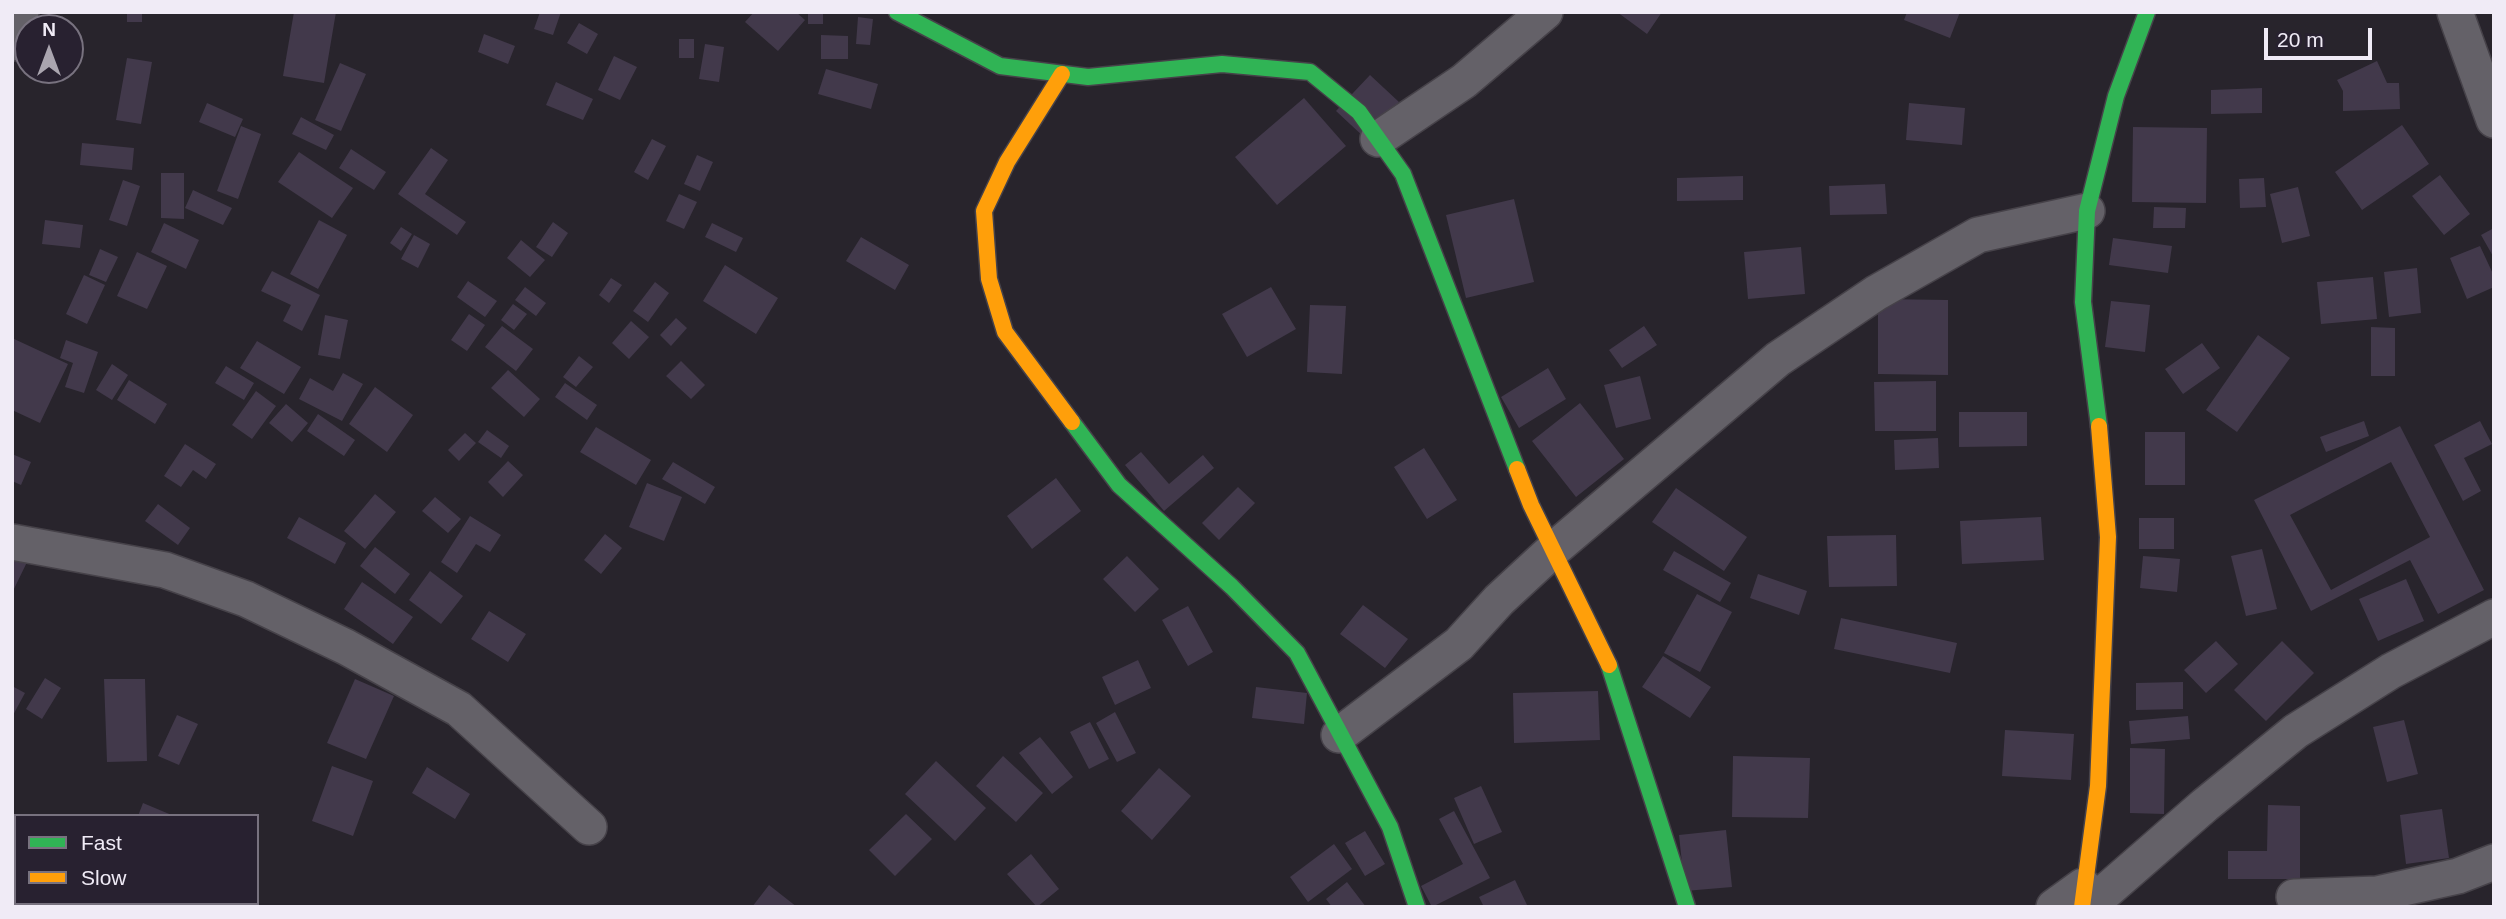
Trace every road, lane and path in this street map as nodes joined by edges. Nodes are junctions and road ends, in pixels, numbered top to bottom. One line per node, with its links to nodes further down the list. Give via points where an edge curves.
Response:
1 (21, 12): 6 (street)
2 (897, 12): 7 (street, via 1000,65)
3 (1545, 12): 9 (street, via 1464,81)
4 (2455, 12): 8 (street)
5 (2144, 13): 10 (street, via 2116,96)
6 (12, 43)
7 (1062, 74): 9 (street, via 1088,77 1222,64 1310,72 1359,113); 14 (street, via 1007,162 984,211 989,279 1005,332 1119,485 1297,653)
8 (2494, 120)
9 (1378, 139): 12 (street, via 1403,174 1531,505)
10 (2087, 211): 12 (street, via 1978,235 1876,293 1778,359); 18 (street, via 2083,302 2101,437 2108,537 2098,786)
11 (12, 542): 15 (street, via 165,570 246,599 346,647 459,709)
12 (1553, 550): 14 (street, via 1459,644); 20 (street, via 1609,666)
13 (2494, 617): 18 (street, via 2390,671 2296,731)
14 (1339, 735): 19 (street, via 1390,827)
15 (589, 827)
16 (2494, 862): 17 (street, via 2458,876 2376,894)
17 (2294, 897)
18 (2085, 900): 21 (street)
19 (1416, 907)
20 (1687, 907)
21 (2054, 907)

